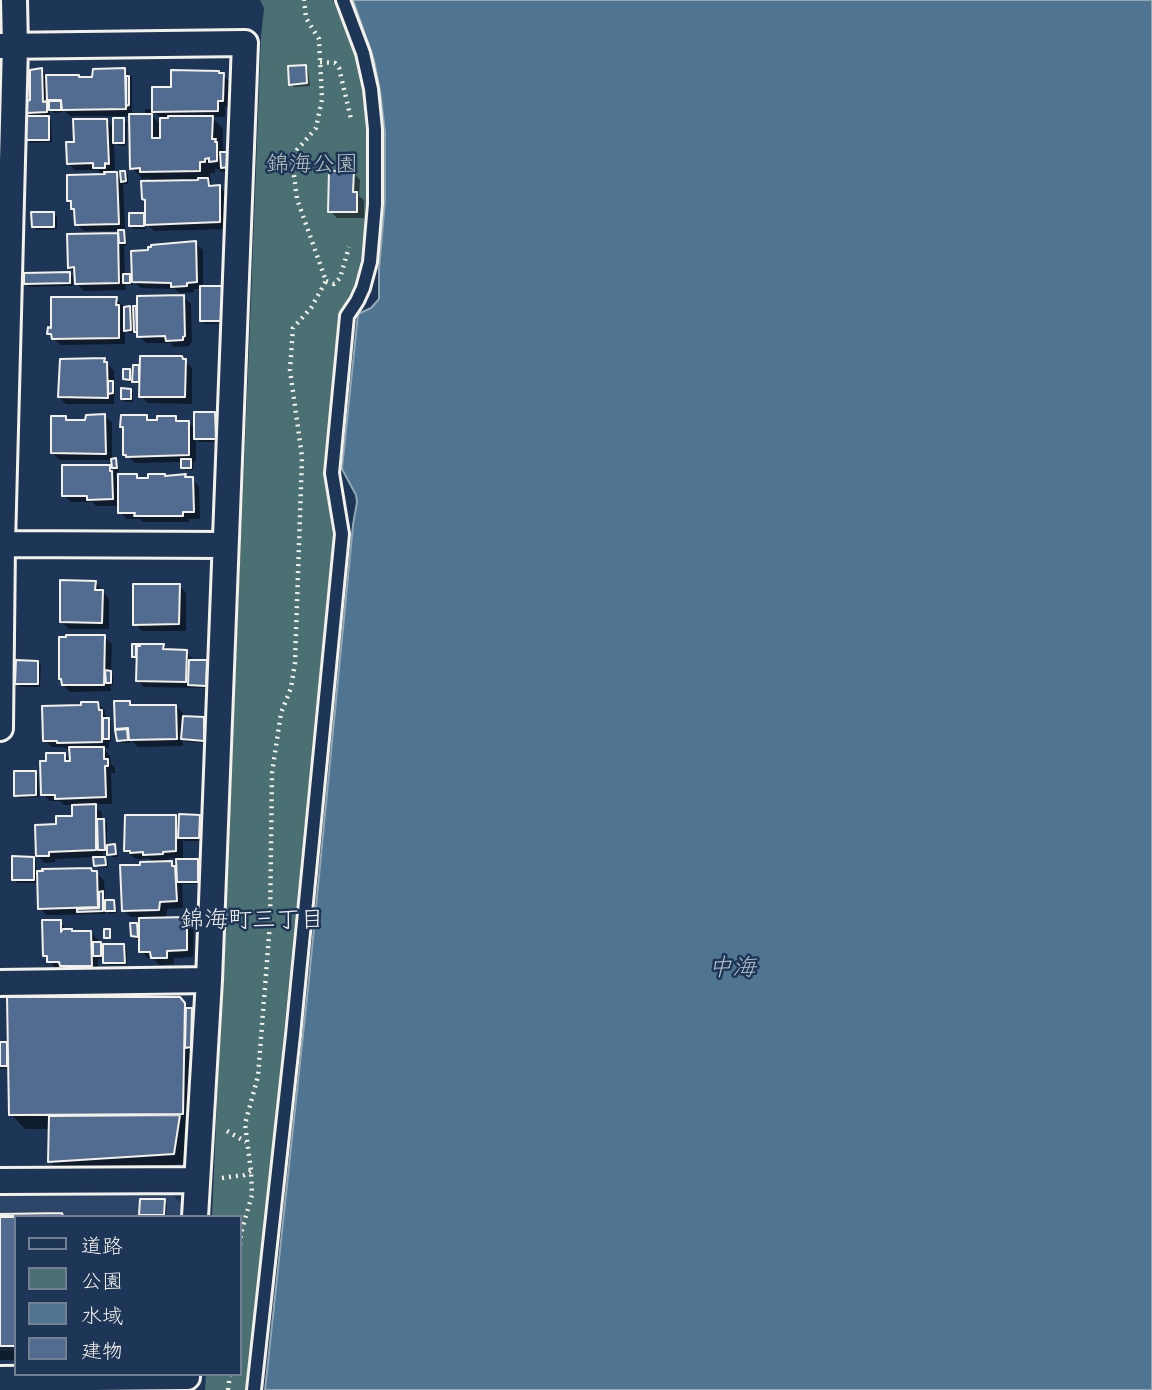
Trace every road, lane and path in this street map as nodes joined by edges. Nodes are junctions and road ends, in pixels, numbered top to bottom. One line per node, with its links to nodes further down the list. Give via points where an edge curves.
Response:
1 (14, 0): 4 (street)
2 (304, 0): 5 (path, via 306,18 318,39)
3 (343, 0): 20 (lane, via 371,89 375,204 370,262 363,288 347,316 332,473 342,534)
4 (7, 46): 9 (street); 10 (street, via 245,43)
5 (320, 62): 6 (path, via 335,63 339,68); 8 (path, via 323,99 316,128 292,160 303,222)
6 (354, 131)
7 (349, 244): 8 (path, via 340,278 334,284)
8 (326, 281): 17 (path, via 293,328 290,370 302,457 295,663 272,773 269,937 258,1076 245,1124 252,1195)
9 (1, 544): 10 (street); 11 (street)
10 (225, 545): 12 (street)
11 (0, 728)
12 (209, 980): 13 (street); 14 (street)
13 (0, 983)
14 (197, 1180): 15 (street); 16 (street)
15 (0, 1181)
16 (195, 1215)
17 (242, 1230)
18 (187, 1376): 19 (street)
19 (0, 1379)
20 (254, 1390)

